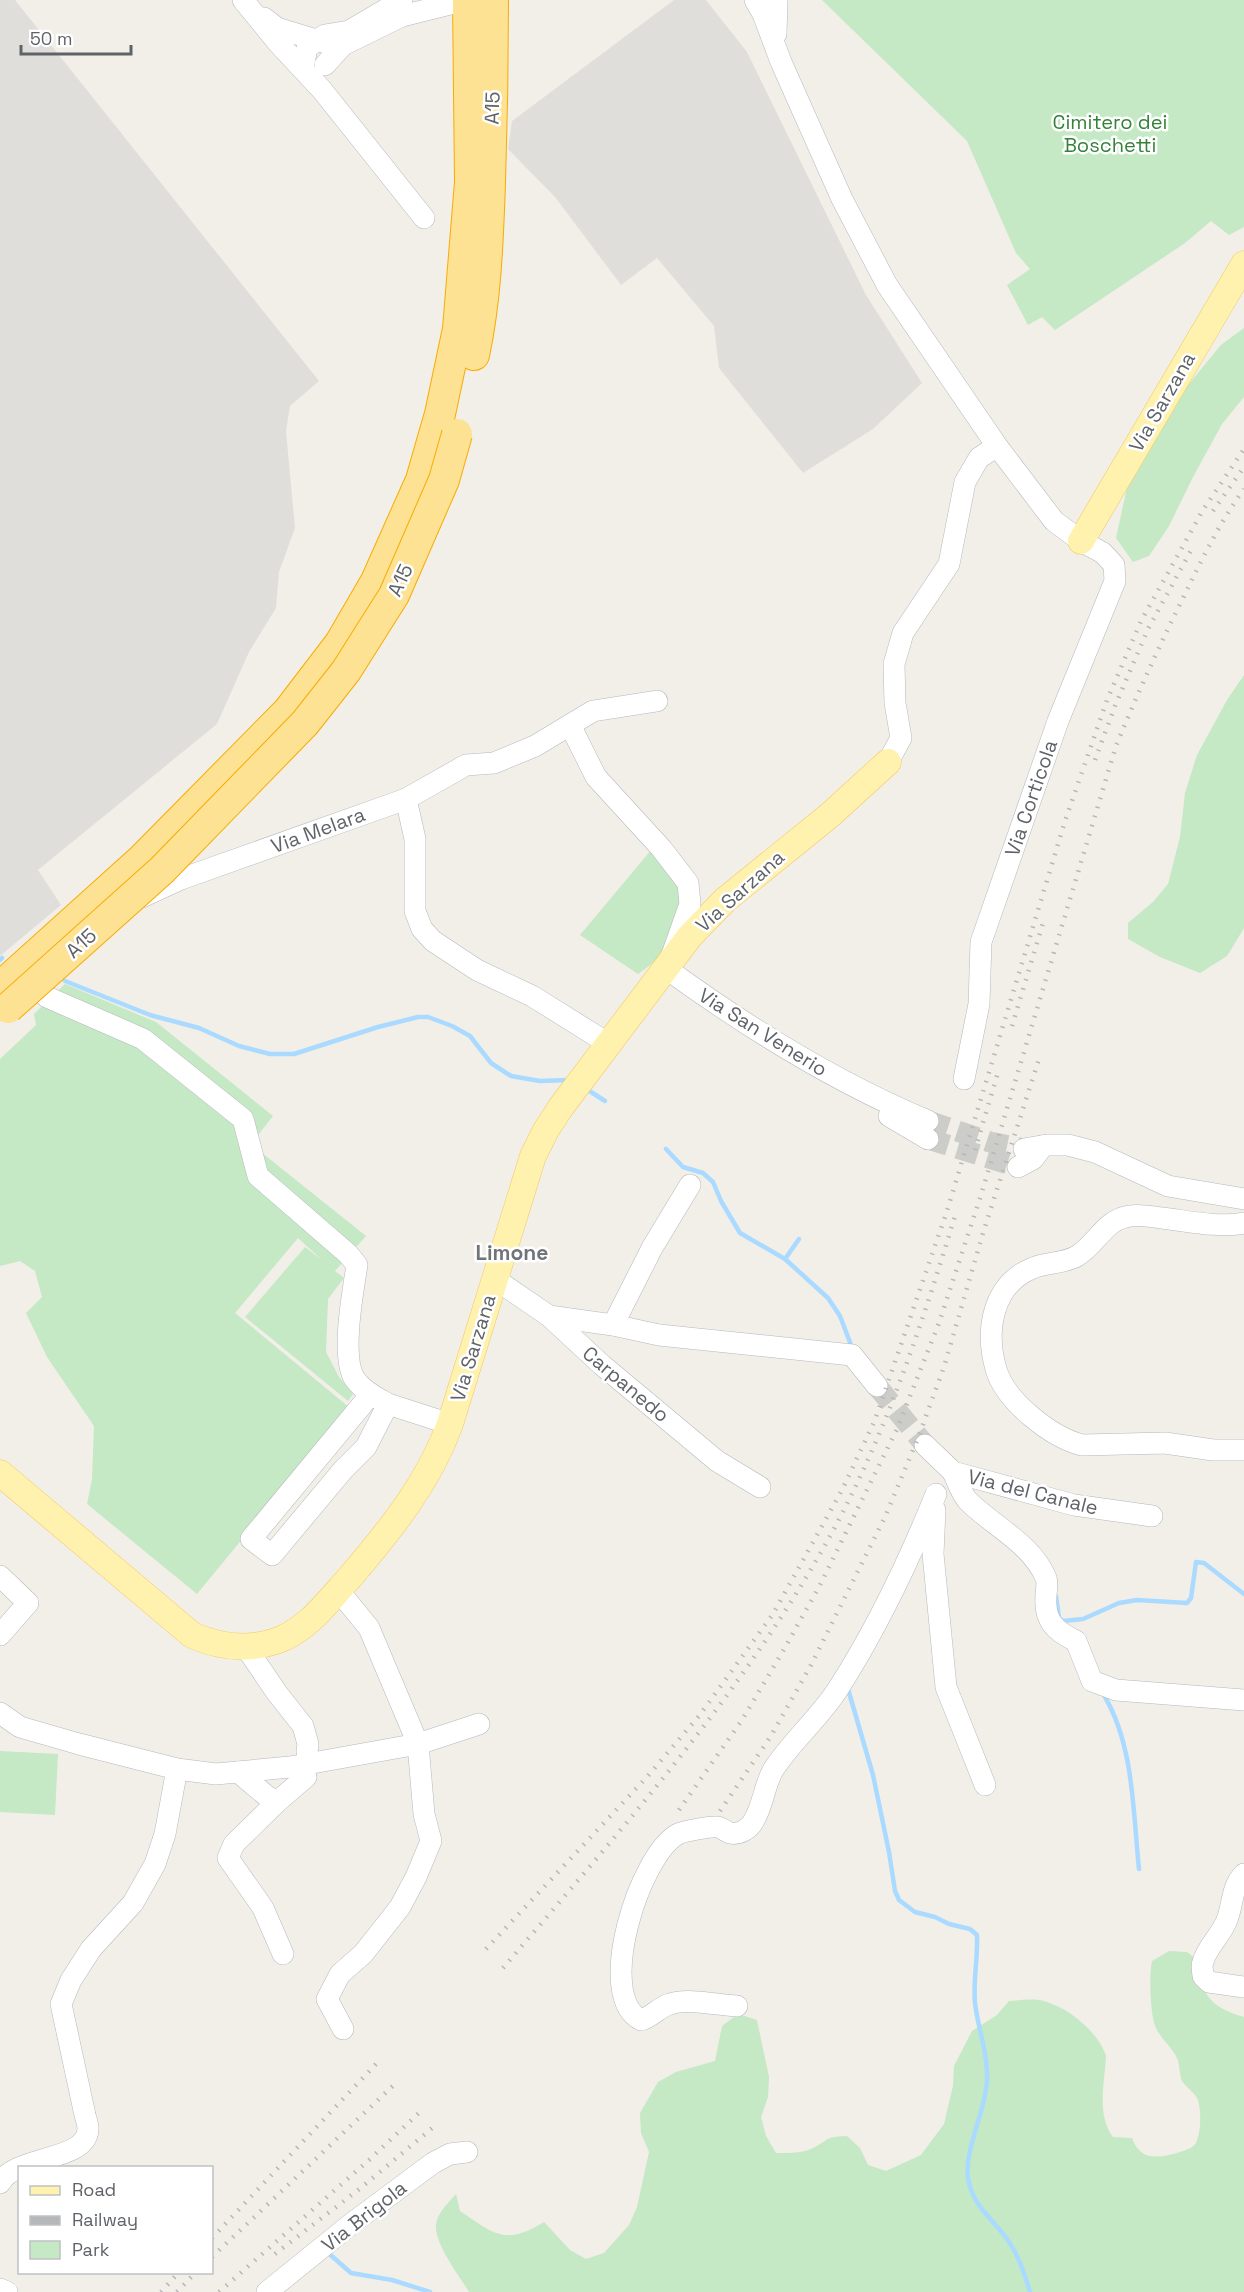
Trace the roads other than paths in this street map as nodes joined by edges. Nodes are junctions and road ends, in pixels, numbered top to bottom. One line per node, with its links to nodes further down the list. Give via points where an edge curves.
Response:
1 (402, 0): 8 (street, via 349,31)
2 (467, 0): 10 (street, via 402,16); 23 (highway, A15 / A15, via 470,182 458,329 441,414 421,480 376,581 339,643 288,711)
3 (493, 0): 25 (highway, A15 / A15, bridge, via 488,241 479,331 444,480 394,595 346,671 305,723 162,870)
4 (755, 0): 9 (street)
5 (769, 0): 9 (street)
6 (777, 0): 9 (street)
7 (245, 2): 8 (street, via 277,28); 12 (street)
8 (317, 40): 10 (street); 11 (street); 12 (street, via 308,48)
9 (776, 43): 16 (street, via 842,198 887,285)
10 (343, 45): 11 (street)
11 (325, 65): 13 (street)
12 (303, 69): 13 (street)
13 (322, 90): 14 (street)
14 (424, 218)
15 (1244, 264): 17 (main road, Via Sarzana)
16 (997, 446): 17 (street, via 1054,521); 20 (street, via 979,458 965,482 949,564 903,633 894,664 901,738)
17 (1081, 541): 27 (street, Via Corticola, via 1103,553 1114,565 1115,581 1058,721 981,942 979,1004)
18 (657, 701): 19 (street, Via Melara, via 593,711)
19 (570, 725): 21 (street, Via Melara, via 536,746 494,763 466,765); 22 (street, via 596,777 688,883 690,904)
20 (888, 762): 22 (main road, Via Sarzana, via 725,900 690,936)
21 (406, 799): 23 (street, Via Melara, via 182,879 95,919); 26 (street, via 415,839 415,912 422,929 433,941 477,970 532,996)
22 (667, 969): 26 (main road, Via Sarzana); 28 (street, Via San Venerio, via 807,1061)
23 (13, 983): 24 (street, Via Melara); 37 (street, via 143,1039 243,1119 258,1176 357,1265 349,1364 354,1378)
24 (0, 1002)
25 (0, 1015)
26 (609, 1044): 33 (main road, Via Sarzana, via 541,1139)
27 (964, 1079)
28 (928, 1130)
29 (1029, 1154): 31 (street, via 1068,1145 1095,1152 1168,1186)
30 (690, 1185): 35 (street)
31 (1244, 1199)
32 (1244, 1223): 40 (street, via 1122,1218 1109,1225 1077,1256 1034,1268 1006,1287 994,1309 992,1344 999,1379 1006,1389 1040,1423 1069,1442 1165,1443)
33 (495, 1279): 34 (street, Carpanedo); 38 (main road, Via Sarzana)
34 (549, 1316): 35 (street); 43 (street, Carpanedo, via 717,1461)
35 (613, 1324): 36 (street, via 659,1335 852,1355)
36 (877, 1386)
37 (379, 1399): 37 (street, via 366,1447 272,1555 251,1539); 38 (street)
38 (450, 1424): 47 (main road, Via Sarzana, via 435,1460 411,1500)
39 (926, 1445): 41 (street, Via del Canale)
40 (1244, 1450)
41 (950, 1470): 44 (street); 45 (street, Via del Canale, via 1074,1505); 50 (street, via 967,1499 1030,1555 1047,1580 1045,1606 1050,1622 1059,1633 1076,1641 1092,1681 1116,1690)
42 (0, 1473): 49 (main road, Via Sarzana, via 192,1635 229,1648)
43 (760, 1487)
44 (936, 1494): 58 (street, via 933,1554 946,1687); 63 (street, via 864,1645 837,1691 774,1768 754,1822 745,1831 731,1834 718,1827 680,1833 657,1857 641,1886 621,1958 625,2004 634,2017 641,2020 668,2004 682,2001)
45 (1152, 1516)
46 (0, 1576): 48 (street, via 28,1603)
47 (338, 1590): 49 (main road, Via Sarzana, via 303,1626 277,1640); 53 (street, via 369,1628)
48 (0, 1635)
49 (245, 1646): 54 (street, via 303,1726)
50 (1244, 1700)
51 (0, 1713): 55 (street, via 21,1726)
52 (479, 1724): 53 (street)
53 (418, 1744): 56 (street, via 309,1764); 64 (street, via 424,1814 431,1841 400,1907 363,1954 340,1974 327,1999)
54 (308, 1752)
55 (177, 1769): 56 (street, via 216,1774); 66 (street, via 155,1864 134,1903 92,1949 71,1980 61,2004 86,2115 85,2138 78,2147)
56 (238, 1772): 59 (street)
57 (306, 1777): 59 (street)
58 (985, 1785)
59 (278, 1801): 61 (street, via 234,1844 228,1858 263,1908)
60 (1244, 1874): 62 (street, via 1231,1898 1222,1933 1202,1962 1203,1976 1209,1982)
61 (283, 1954)
62 (1244, 1987)
63 (737, 2006)
64 (343, 2029)
65 (467, 2152): 71 (street, Via Brigola, via 450,2154 433,2163)
66 (21, 2166)
67 (18, 2168): 68 (street)
68 (0, 2183)
69 (0, 2289): 70 (street)
70 (7, 2292)
71 (267, 2292)

